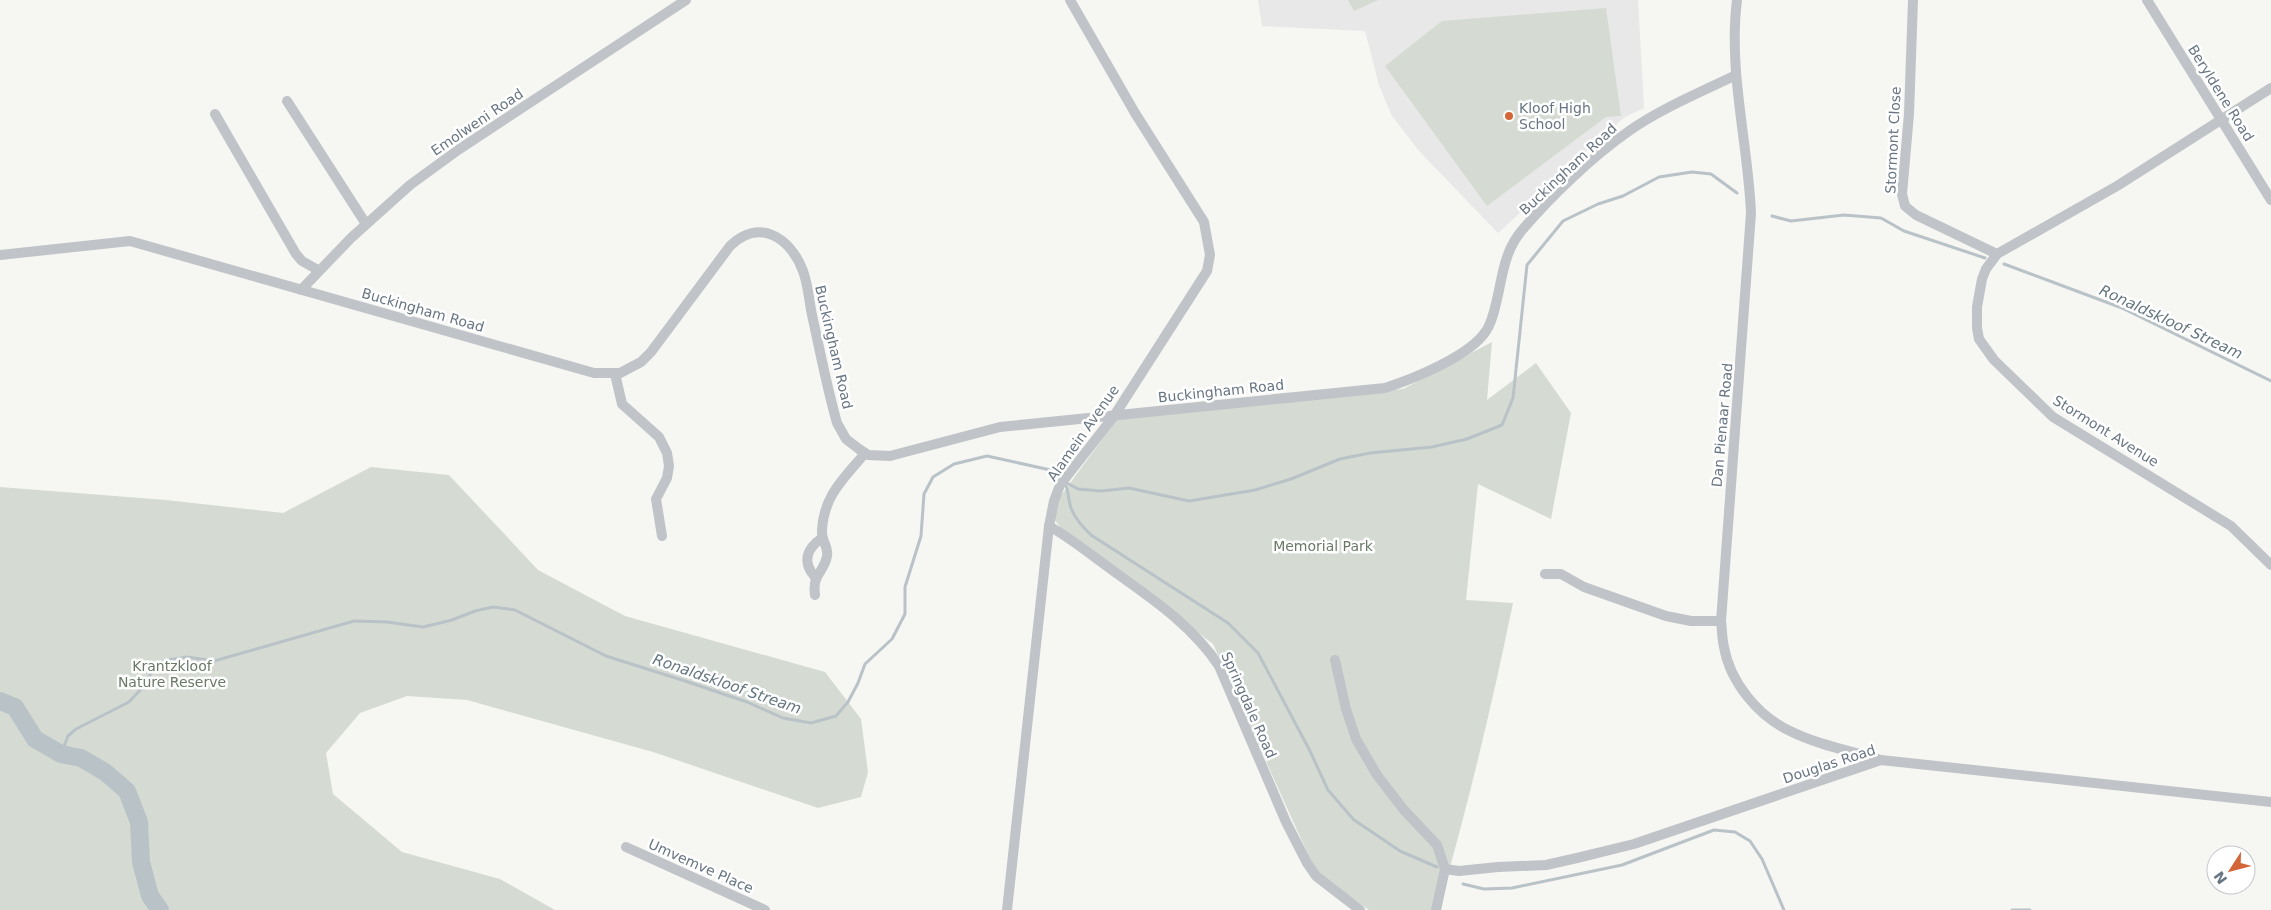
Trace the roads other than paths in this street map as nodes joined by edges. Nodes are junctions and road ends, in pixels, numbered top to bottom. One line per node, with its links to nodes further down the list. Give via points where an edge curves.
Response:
1 (686, 0): 12 (street, Emolweni Road, via 458,150 410,185)
2 (1070, 0): 18 (street, Alamein Avenue, via 1204,222 1210,255 1207,271)
3 (1737, 0): 6 (street, Dan Pienaar Road)
4 (1913, 0): 13 (street, Stormont Close, via 1902,194 1905,206 1916,215)
5 (2147, 0): 10 (street, Beryldene Road)
6 (1736, 75): 18 (street, Buckingham Road, via 1629,131 1593,160 1523,228 1505,258 1491,322 1480,339 1461,353 1414,378 1385,388); 27 (street, Dan Pienaar Road, via 1751,212)
7 (2271, 88): 10 (street, Stormont Avenue)
8 (287, 101): 12 (street)
9 (215, 114): 15 (street, via 296,254)
10 (2221, 118): 11 (street, Beryldene Road); 13 (street, Stormont Avenue, via 2117,186)
11 (2271, 200)
12 (366, 224): 15 (street, Emolweni Road)
13 (1997, 254): 23 (street, Stormont Avenue, via 1982,279 1977,307 1979,339 1994,360 2053,417 2231,526)
14 (0, 255): 16 (street, Buckingham Road, via 130,241)
15 (318, 270): 16 (street, Emolweni Road)
16 (301, 290): 17 (street, Buckingham Road, via 594,373)
17 (615, 374): 19 (street, Buckingham Road, via 628,370 651,352 740,236 774,234 787,244 803,271 838,423 846,439); 21 (street, via 622,404 660,437 667,452 667,478 656,499)
18 (1114, 416): 19 (street, Buckingham Road, via 984,430 890,456); 20 (street, Alamein Avenue, via 1063,482 1054,501)
19 (865, 453): 22 (street, via 833,491 822,524)
20 (1049, 526): 34 (street, Alamein Avenue); 35 (street, Springdale Road, via 1171,613 1208,649 1219,666 1307,863 1316,876)
21 (662, 536)
22 (822, 538): 25 (street, via 828,556); 25 (street, via 811,547 807,558 809,570)
23 (2271, 565)
24 (1545, 574): 27 (street, via 1561,574 1584,587 1666,616 1691,621)
25 (815, 577): 26 (street)
26 (815, 595)
27 (1721, 621): 29 (street, Dan Pienaar Road, via 1724,648 1732,673 1744,694 1764,713 1789,731)
28 (1335, 660): 32 (street, via 1356,739 1382,782 1437,845)
29 (1881, 760): 30 (street, Douglas Road); 32 (street, Douglas Road, via 1634,844 1587,856 1546,865 1459,871)
30 (2271, 802)
31 (626, 847): 33 (street, Umvemve Place)
32 (1445, 869): 36 (street)
33 (765, 910)
34 (1007, 910)
35 (1360, 910)
36 (1436, 910)

